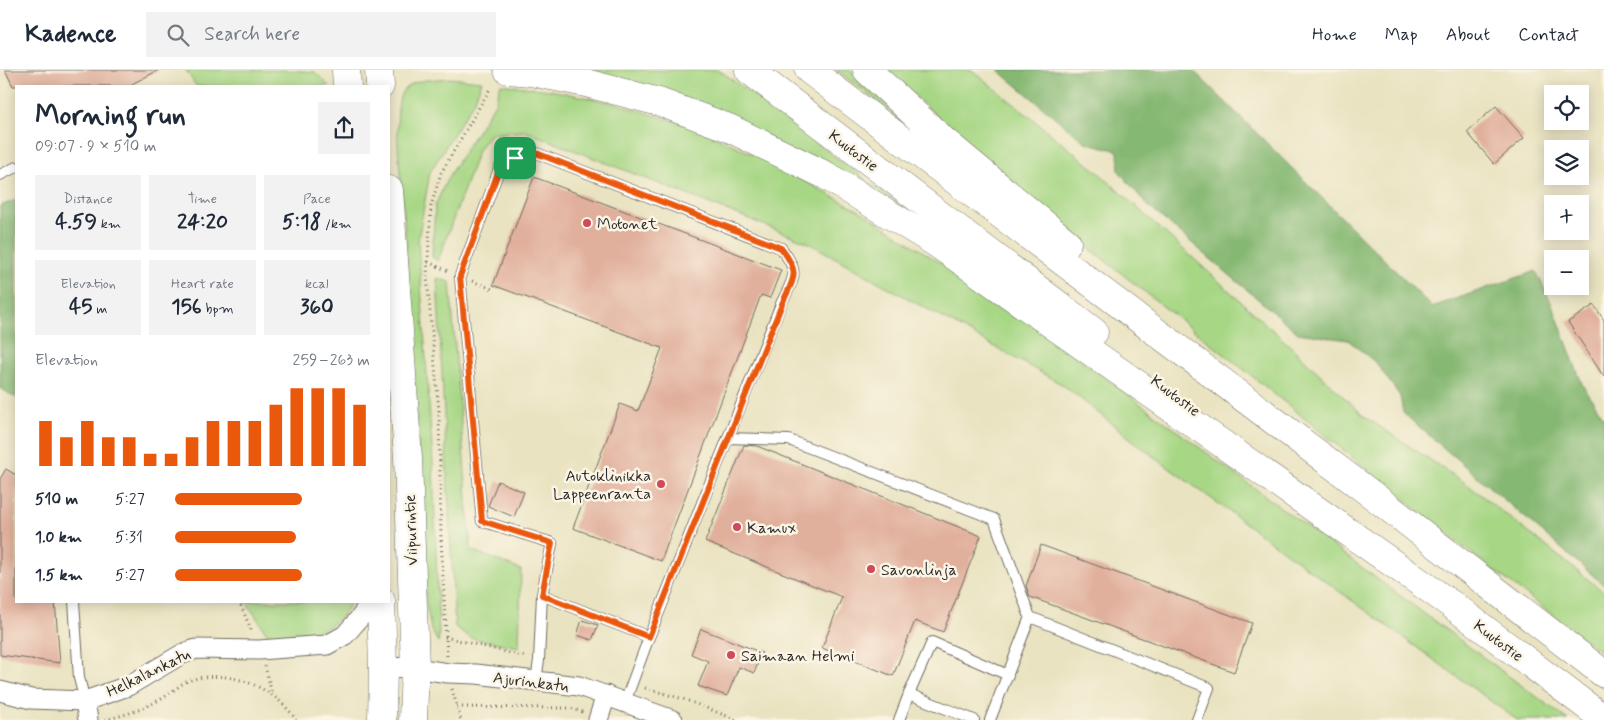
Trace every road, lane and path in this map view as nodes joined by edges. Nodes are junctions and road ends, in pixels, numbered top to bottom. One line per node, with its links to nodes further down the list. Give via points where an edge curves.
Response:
1 (346, 70): 7 (main road)
2 (379, 70): 8 (main road)
3 (749, 70): 18 (main road, Kuutostie)
4 (809, 70): 13 (main road)
5 (867, 70): 13 (main road, via 944,141)
6 (500, 78): 18 (main road, via 531,72 659,102 729,128 825,175 936,243); 23 (path, via 440,173 431,206 427,277 439,411)
7 (348, 85)
8 (380, 85)
9 (15, 168): 10 (lane)
10 (0, 175)
11 (390, 204): 22 (main road, Viipurintie, via 408,458)
12 (728, 438): 14 (lane, via 794,277 793,264 781,248 536,153 515,158 500,167 460,276 482,521 552,543); 19 (lane, via 789,440 994,519); 20 (lane)
13 (1375, 497): 24 (main road)
14 (542, 595): 20 (lane); 26 (lane)
15 (74, 603): 30 (lane, via 79,678)
16 (367, 603): 30 (street, Helkalankatu, via 363,614 345,635 327,645 259,650 196,649 128,686)
17 (381, 603): 21 (main road)
18 (1465, 614): 36 (main road, Kuutostie)
19 (1030, 618): 25 (lane); 47 (lane, via 1209,688)
20 (649, 637): 31 (lane)
21 (383, 667): 22 (street, Ajurinkatu); 40 (main road)
22 (415, 668): 23 (street, Ajurinkatu); 41 (main road, Viipurintie)
23 (448, 674): 26 (street, Ajurinkatu); 32 (path)
24 (1604, 674)
25 (1008, 675): 28 (lane, via 932,642); 46 (lane)
26 (536, 681): 29 (street, Ajurinkatu, via 579,686)
27 (0, 691): 30 (street, Helkalankatu, via 31,698)
28 (909, 694): 44 (lane); 45 (lane)
29 (606, 695): 31 (street, Ajurinkatu); 35 (street)
30 (85, 701): 37 (street)
31 (625, 702): 43 (street, Ajurinkatu)
32 (456, 707): 33 (path); 42 (path)
33 (577, 710): 34 (path); 35 (path)
34 (579, 715)
35 (598, 718)
36 (1604, 719)
37 (88, 720)
38 (105, 720): 39 (path, via 160,700 190,680 215,676 243,680 272,694)
39 (296, 720)
40 (382, 720)
41 (413, 720)
42 (461, 720)
43 (673, 720)
44 (899, 720)
45 (974, 720)
46 (990, 720)
47 (1196, 720)

